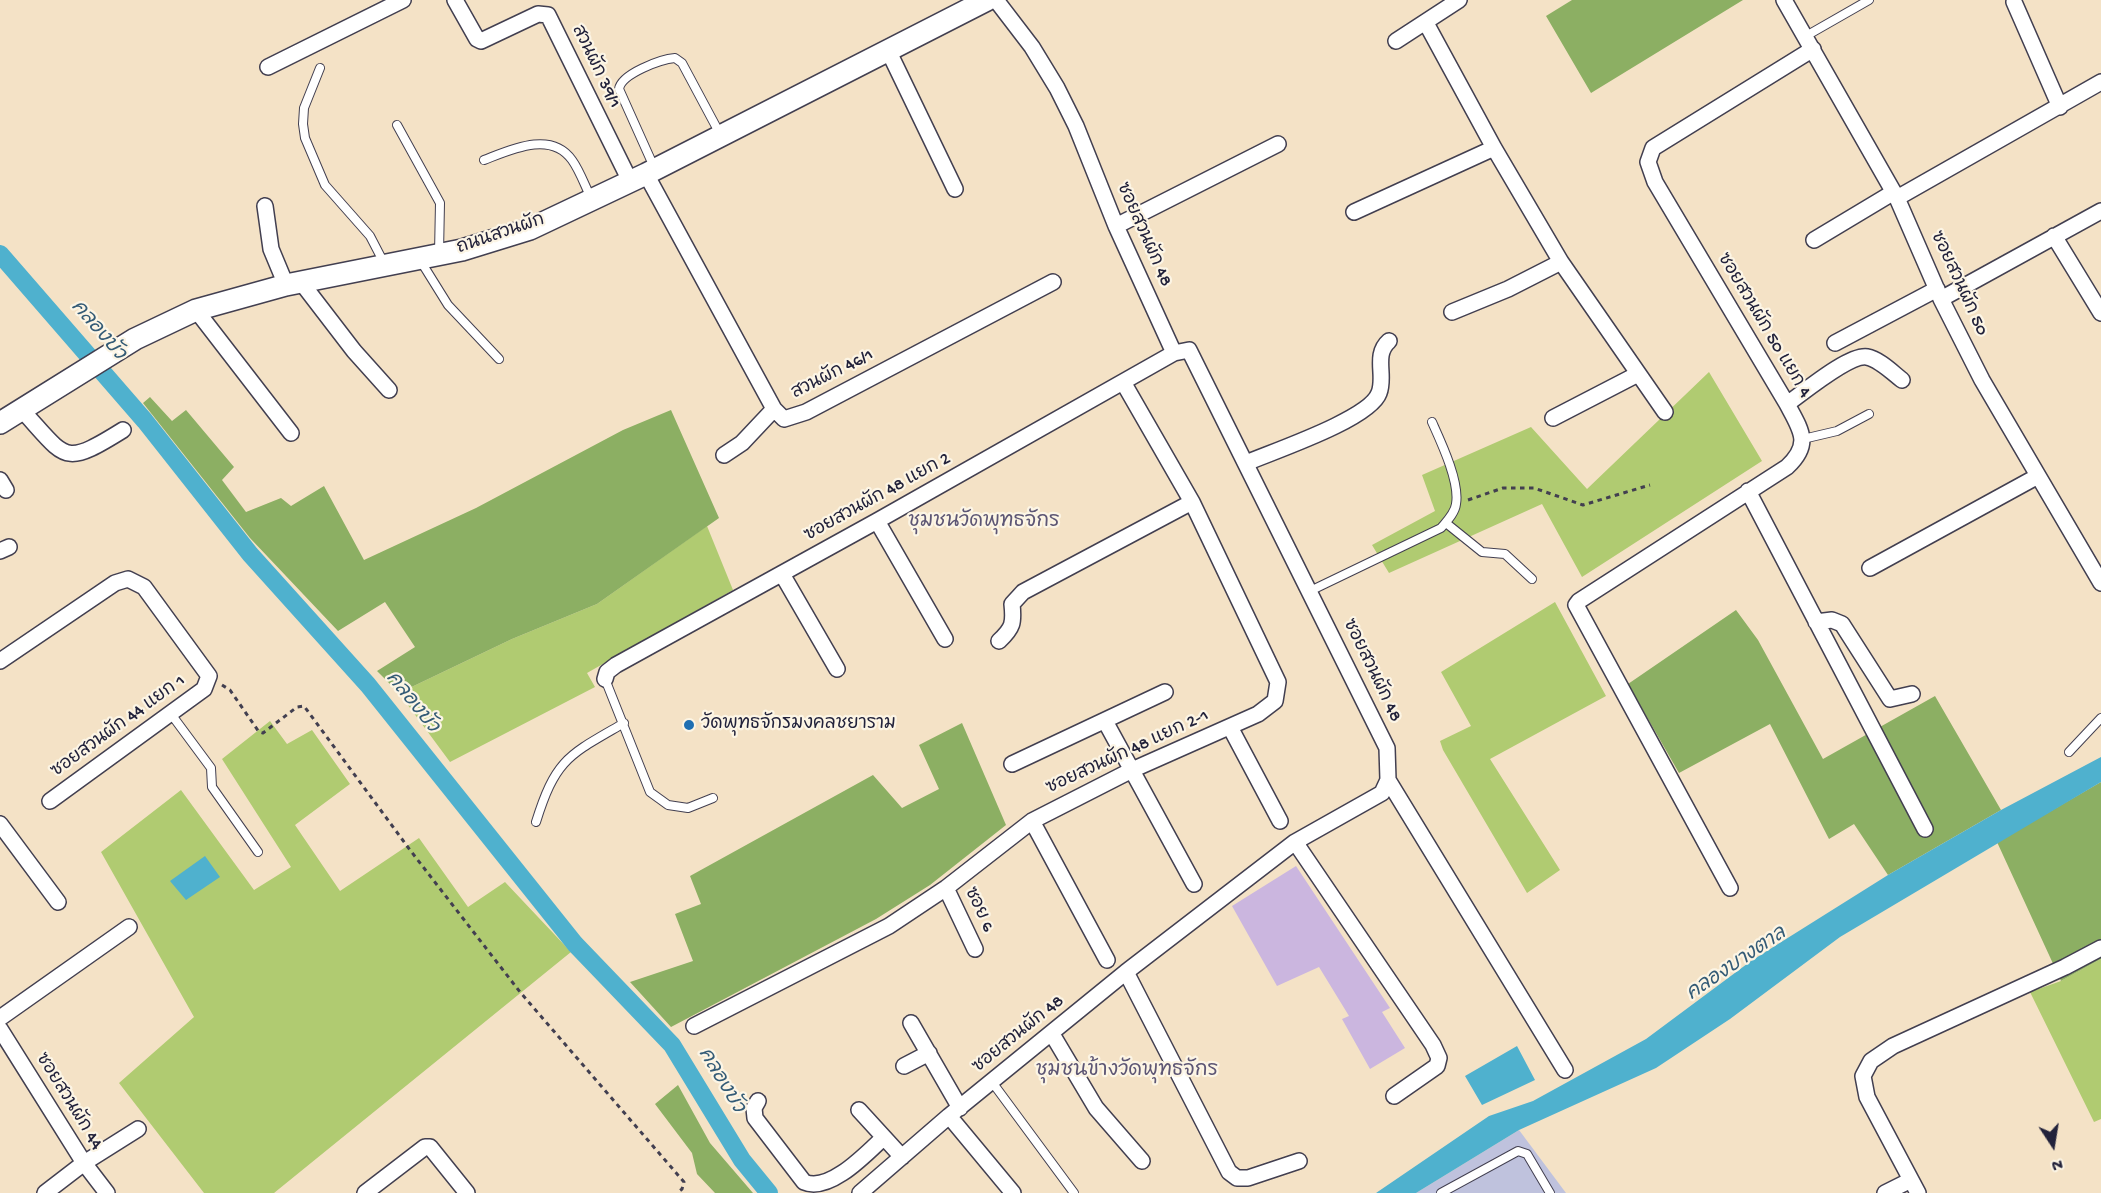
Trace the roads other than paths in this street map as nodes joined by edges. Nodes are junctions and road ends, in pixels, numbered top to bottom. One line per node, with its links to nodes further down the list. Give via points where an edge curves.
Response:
1 (403, 0): 13 (street)
2 (455, 0): 22 (street, สวนผัก 39/1, via 481,41 538,14 548,15)
3 (987, 0): 12 (street, ถนนสวนผัก)
4 (996, 0): 29 (street, ซอยสวนผัก 48, via 1057,88)
5 (1459, 0): 9 (street)
6 (1784, 0): 11 (street, ซอยสวนผัก 50)
7 (1869, 0): 11 (lane)
8 (2013, 2): 16 (street)
9 (1425, 23): 10 (street); 20 (street)
10 (1396, 41)
11 (1809, 43): 24 (street, ซอยสวนผัก 50); 49 (street, ซอยสวนผัก 50 แยก 4, via 1653,148 1648,162 1655,182)
12 (888, 50): 18 (street, ถนนสวนผัก); 23 (street)
13 (268, 67)
14 (320, 68): 34 (lane, via 304,108 305,138 325,185 370,236)
15 (2101, 82): 16 (street)
16 (2060, 107): 24 (street)
17 (397, 125): 32 (lane, via 440,204)
18 (720, 134): 22 (street, ถนนสวนผัก); 22 (lane, via 688,71 675,58 624,79 620,84 621,96)
19 (1278, 144): 29 (street)
20 (1494, 148): 27 (street); 33 (street)
21 (484, 160): 25 (lane, via 521,147 549,145 571,158)
22 (644, 175): 25 (street, ถนนสวนผัก); 51 (street, สวนผัก 46/1)
23 (955, 189)
24 (1895, 195): 31 (street); 37 (street, ซอยสวนผัก 50)
25 (592, 200): 32 (street, ถนนสวนผัก, via 530,229)
26 (265, 206): 36 (street, via 271,249)
27 (1354, 212)
28 (2101, 212): 30 (street)
29 (1116, 226): 43 (street, ซอยสวนผัก 48)
30 (2054, 236): 37 (street); 40 (street)
31 (1814, 240)
32 (429, 256): 34 (street, ถนนสวนผัก); 44 (lane, via 448,305)
33 (1561, 262): 39 (street); 45 (street)
34 (385, 264): 36 (street, ถนนสวนผัก)
35 (1053, 282): 51 (street, สวนผัก 46/1, via 806,412 784,419)
36 (293, 283): 38 (street, ถนนสวนผัก); 48 (street)
37 (1939, 294): 42 (street); 62 (street, ซอยสวนผัก 50, via 1982,380)
38 (196, 310): 50 (street, ถนนสวนผัก, via 135,339); 58 (street)
39 (1452, 312)
40 (2101, 313)
41 (1389, 341): 61 (street, via 1381,353 1382,379 1375,403 1351,419)
42 (1835, 343)
43 (1174, 352): 47 (street, ซอยสวนผัก 48 แยก 2); 61 (street, ซอยสวนผัก 48, via 1189,350)
44 (499, 359)
45 (1638, 374): 52 (street); 54 (street)
46 (1902, 380): 49 (street, via 1870,357 1863,357 1845,364)
47 (1123, 382): 64 (street, ซอยสวนผัก 48 แยก 2-1); 65 (street, ซอยสวนผัก 48 แยก 2)
48 (389, 390)
49 (1787, 404): 59 (street, ซอยสวนผัก 50 แยก 4)
50 (21, 409): 56 (street, ถนนสวนผัก); 57 (street, via 59,450 69,455 92,449)
51 (774, 409): 60 (street, via 742,443)
52 (1665, 412)
53 (1869, 414): 59 (lane, via 1837,430)
54 (1553, 418)
55 (1432, 422): 66 (lane, via 1450,464 1457,503)
56 (0, 423)
57 (123, 430)
58 (291, 433)
59 (1803, 439): 63 (street, via 1796,459)
60 (724, 455)
61 (1246, 463): 71 (street, ซอยสวนผัก 48)
62 (2038, 476): 67 (street); 70 (street, ซอยสวนผัก 50)
63 (1748, 491): 72 (street); 100 (street, via 1576,605)
64 (1192, 502): 74 (street, via 1023,592 1012,604 1011,630); 84 (street, ซอยสวนผัก 48 แยก 2-1, via 1278,682 1275,700 1258,714)
65 (877, 521): 68 (street, ซอยสวนผัก 48 แยก 2); 73 (street)
66 (1446, 523): 69 (lane, via 1482,552 1505,554); 71 (lane)
67 (1870, 568)
68 (782, 574): 76 (street); 77 (street, ซอยสวนผัก 48 แยก 2, via 616,665)
69 (1532, 579)
70 (2101, 583)
71 (1310, 591): 88 (street, ซอยสวนผัก 48, via 1387,748)
72 (1816, 622): 79 (street, via 1832,620 1842,624 1890,699); 95 (street)
73 (945, 639)
74 (999, 641)
75 (0, 661): 80 (street, ซอยสวนผัก 44 แยก 1, via 115,583 128,579 144,587 207,672 209,680 204,689)
76 (837, 669)
77 (605, 679): 83 (lane)
78 (1165, 692): 82 (street)
79 (1912, 694)
80 (171, 714): 90 (street, ซอยสวนผัก 44 แยก 1); 97 (lane, via 211,768 212,788)
81 (2101, 718): 85 (lane)
82 (1105, 721): 86 (street); 87 (street)
83 (624, 723): 89 (lane, via 650,792 668,805 688,808); 93 (lane, via 578,750 561,766 547,787)
84 (1230, 727): 87 (street, ซอยสวนผัก 48 แยก 2-1); 91 (street)
85 (2069, 752)
86 (1012, 764)
87 (1132, 770): 92 (street, ซอยสวนผัก 48 แยก 2-1); 98 (street)
88 (1388, 780): 96 (street, ซอยสวนผัก 48, via 1382,793); 114 (street)
89 (713, 798)
90 (50, 801)
91 (1280, 820)
92 (1032, 821): 99 (street, ซอยสวนผัก 48 แยก 2-1); 105 (street)
93 (536, 822)
94 (0, 824): 101 (street)
95 (1925, 829)
96 (1295, 842): 106 (street, ซอยสวนผัก 48); 116 (street, via 1439,1058 1437,1066)
97 (258, 852)
98 (1194, 884)
99 (946, 888): 104 (street, ซอย 6); 109 (street, ซอยสวนผัก 48 แยก 2-1, via 889,926)
100 (1730, 888)
101 (58, 902)
102 (129, 927): 107 (street)
103 (2101, 948): 126 (street, via 1893,1046 1871,1061 1863,1076 1867,1097)
104 (975, 949)
105 (1107, 960)
106 (1126, 972): 111 (street, ซอยสวนผัก 48); 124 (street, via 1229,1172 1237,1178 1248,1178)
107 (0, 1018)
108 (911, 1023): 112 (street)
109 (694, 1026)
110 (0, 1029): 125 (street, ซอยสวนผัก 44)
111 (1052, 1034): 115 (street, ซอยสวนผัก 48); 123 (street, via 1096,1108)
112 (929, 1053): 113 (street); 119 (street)
113 (904, 1066)
114 (1565, 1070)
115 (992, 1082): 119 (street, ซอยสวนผัก 48); 133 (lane)
116 (1394, 1096)
117 (758, 1101): 121 (street, via 753,1108 755,1118 804,1182 812,1186 825,1185)
118 (859, 1110): 121 (street)
119 (955, 1112): 122 (street, ซอยสวนผัก 48); 132 (street)
120 (138, 1129): 125 (street)
121 (883, 1138): 122 (street)
122 (902, 1157): 131 (street, ซอยสวนผัก 48)
123 (1142, 1161)
124 (1299, 1161)
125 (84, 1163): 127 (street); 128 (street, ซอยสวนผัก 44)
126 (1915, 1187): 136 (street)
127 (45, 1193)
128 (106, 1193)
129 (365, 1193): 130 (street, via 424,1147 430,1147)
130 (467, 1193)
131 (860, 1193)
132 (1013, 1193)
133 (1074, 1193)
134 (1441, 1193): 135 (lane, via 1523,1151)
135 (1550, 1193)
136 (1885, 1193)

